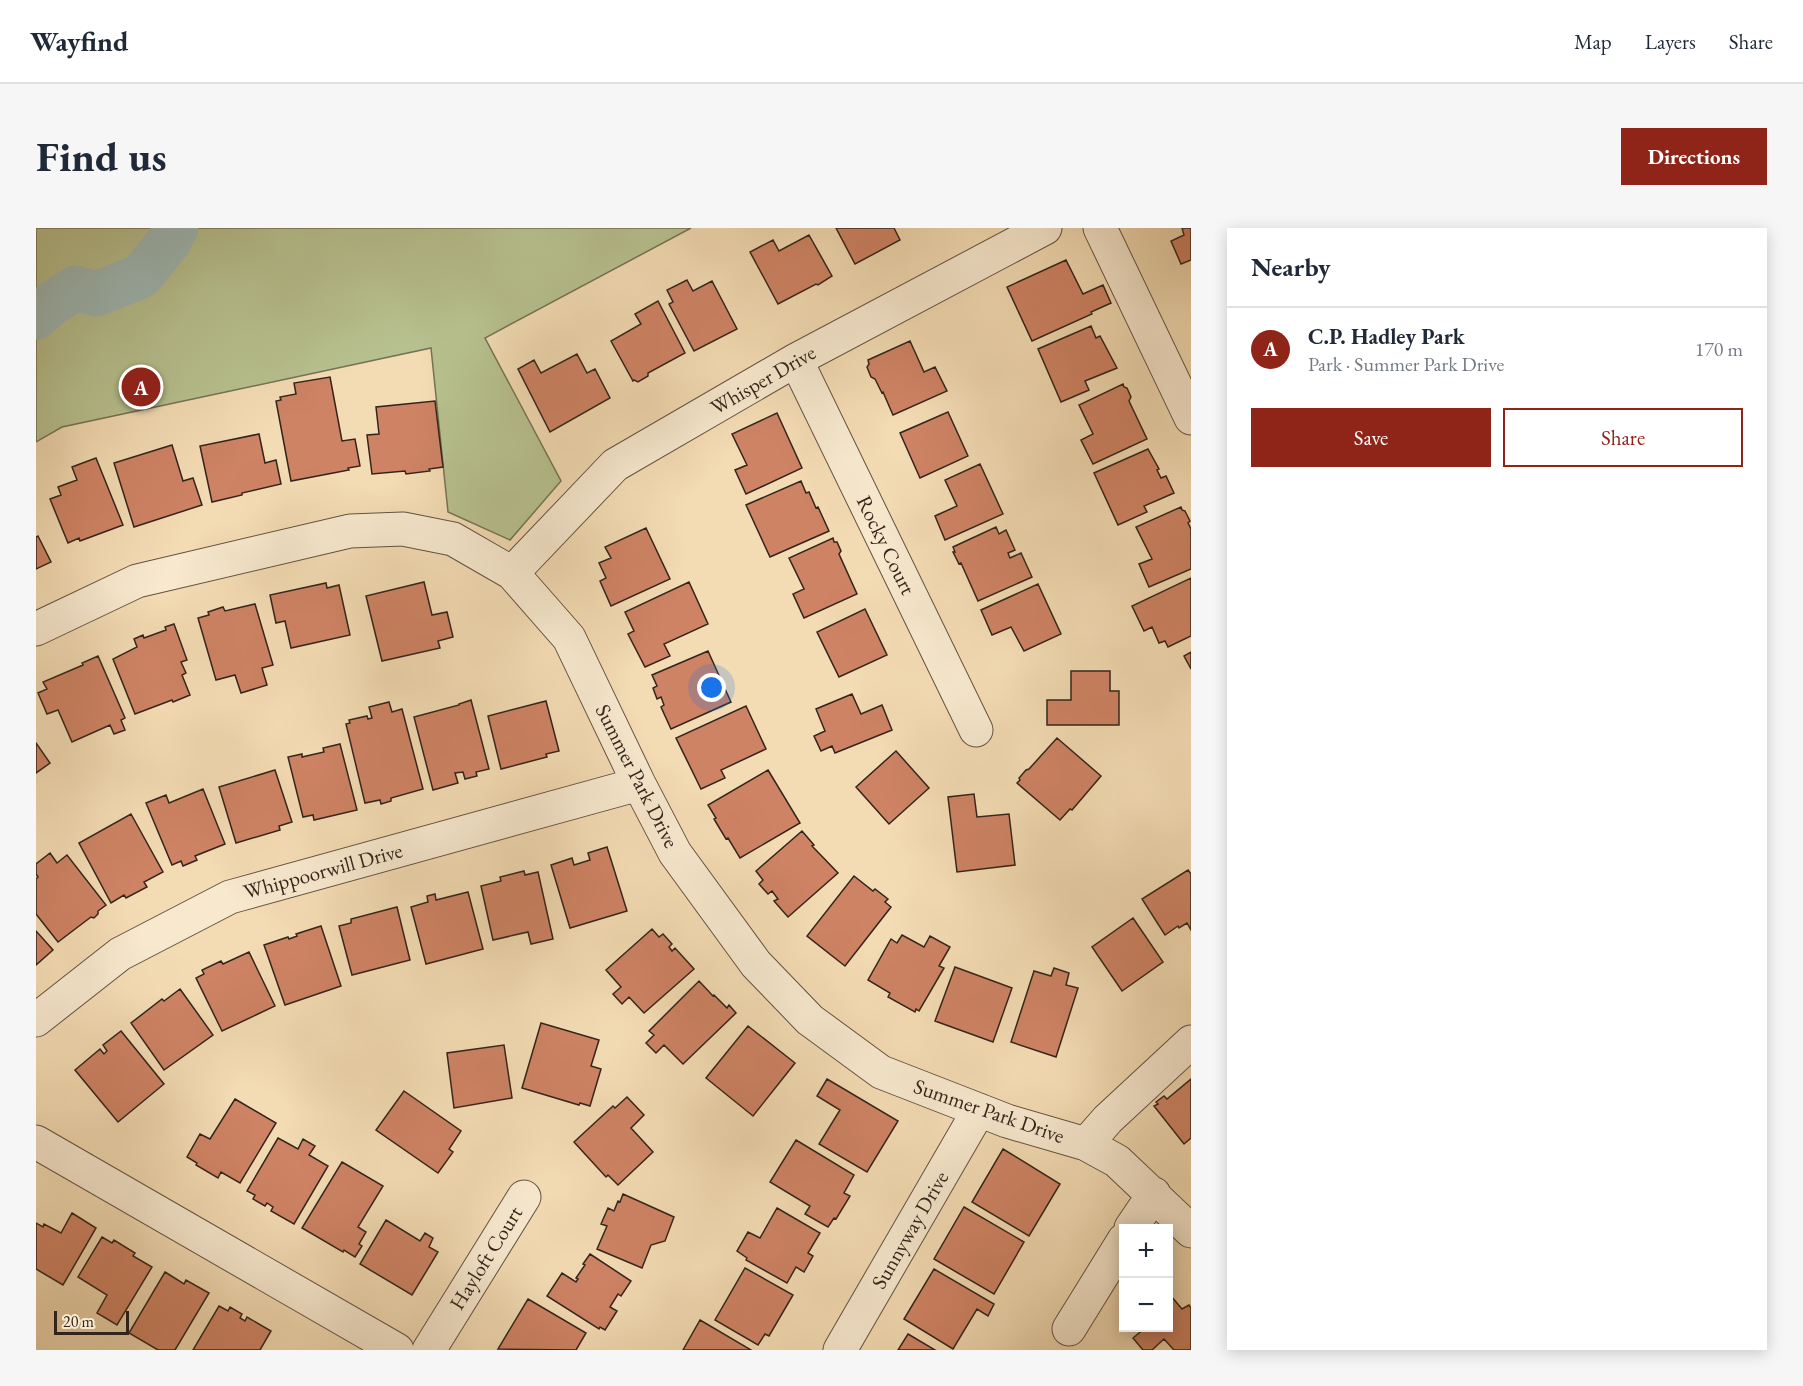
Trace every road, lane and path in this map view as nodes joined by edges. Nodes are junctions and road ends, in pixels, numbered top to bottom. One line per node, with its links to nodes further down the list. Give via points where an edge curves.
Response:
1 (1045, 228): 3 (street, Whisper Drive)
2 (1100, 228): 4 (street)
3 (796, 360): 5 (street, Whisper Drive, via 615,465); 7 (street, Rocky Court)
4 (1191, 418)
5 (512, 573): 6 (street, Summer Park Drive, via 453,539 403,529 350,531 137,581); 8 (street, Summer Park Drive, via 569,638)
6 (36, 629)
7 (976, 730)
8 (639, 784): 9 (street, Whippoorwill Drive, via 230,897 120,954); 11 (street, Summer Park Drive, via 675,853 756,964 810,1020 881,1072)
9 (36, 1020)
10 (1191, 1042): 13 (street)
11 (979, 1110): 13 (street, Summer Park Drive); 22 (street, Sunnyway Drive)
12 (36, 1142): 20 (street)
13 (1086, 1144): 14 (street, Summer Park Drive, via 1117,1161)
14 (1154, 1194): 16 (street); 17 (street, Summer Park Drive)
15 (524, 1197): 21 (street, Hayloft Court)
16 (1134, 1224)
17 (1191, 1231)
18 (1119, 1248): 19 (street)
19 (1069, 1329)
20 (397, 1350)
21 (429, 1350)
22 (840, 1350)

